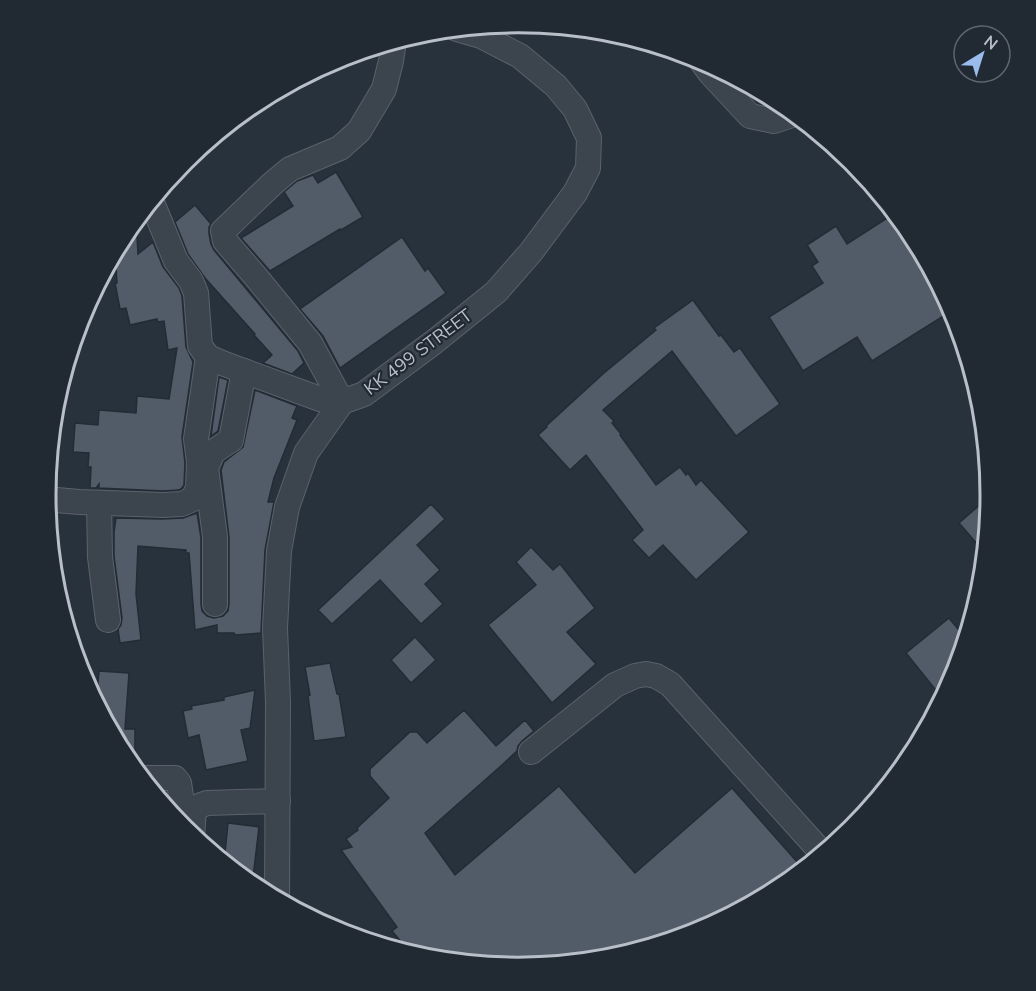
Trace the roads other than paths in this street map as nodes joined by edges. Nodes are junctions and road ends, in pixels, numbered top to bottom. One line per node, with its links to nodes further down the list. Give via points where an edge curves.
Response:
1 (478, 35): 8 (street, KK 499 STREET, via 520,56 556,86 575,109 589,138 588,168 575,193 496,292 364,394)
2 (392, 51): 8 (street, via 384,89 359,130 340,148 290,170 223,231 225,242 310,343)
3 (713, 77): 4 (street, via 750,116 774,120)
4 (784, 117)
5 (155, 209): 6 (street, via 176,261 196,293 200,346)
6 (208, 357): 7 (street); 10 (street, via 196,439 198,488 193,499 182,504)
7 (244, 371): 8 (street, via 320,399); 11 (street, via 231,440 213,452 206,468 215,537)
8 (342, 402): 15 (street, KK 499 STREET, via 306,453 286,507 275,628)
9 (56, 500): 10 (street)
10 (99, 503): 12 (street, via 100,557)
11 (215, 604)
12 (108, 620)
13 (531, 752): 18 (street, via 615,685 635,676 656,676 670,684)
14 (152, 778): 16 (street, via 174,778 179,783 183,809)
15 (278, 801): 16 (street, via 207,803); 19 (street, KK 499 STREET)
16 (194, 809): 17 (street)
17 (193, 825)
18 (817, 848)
19 (277, 890)

